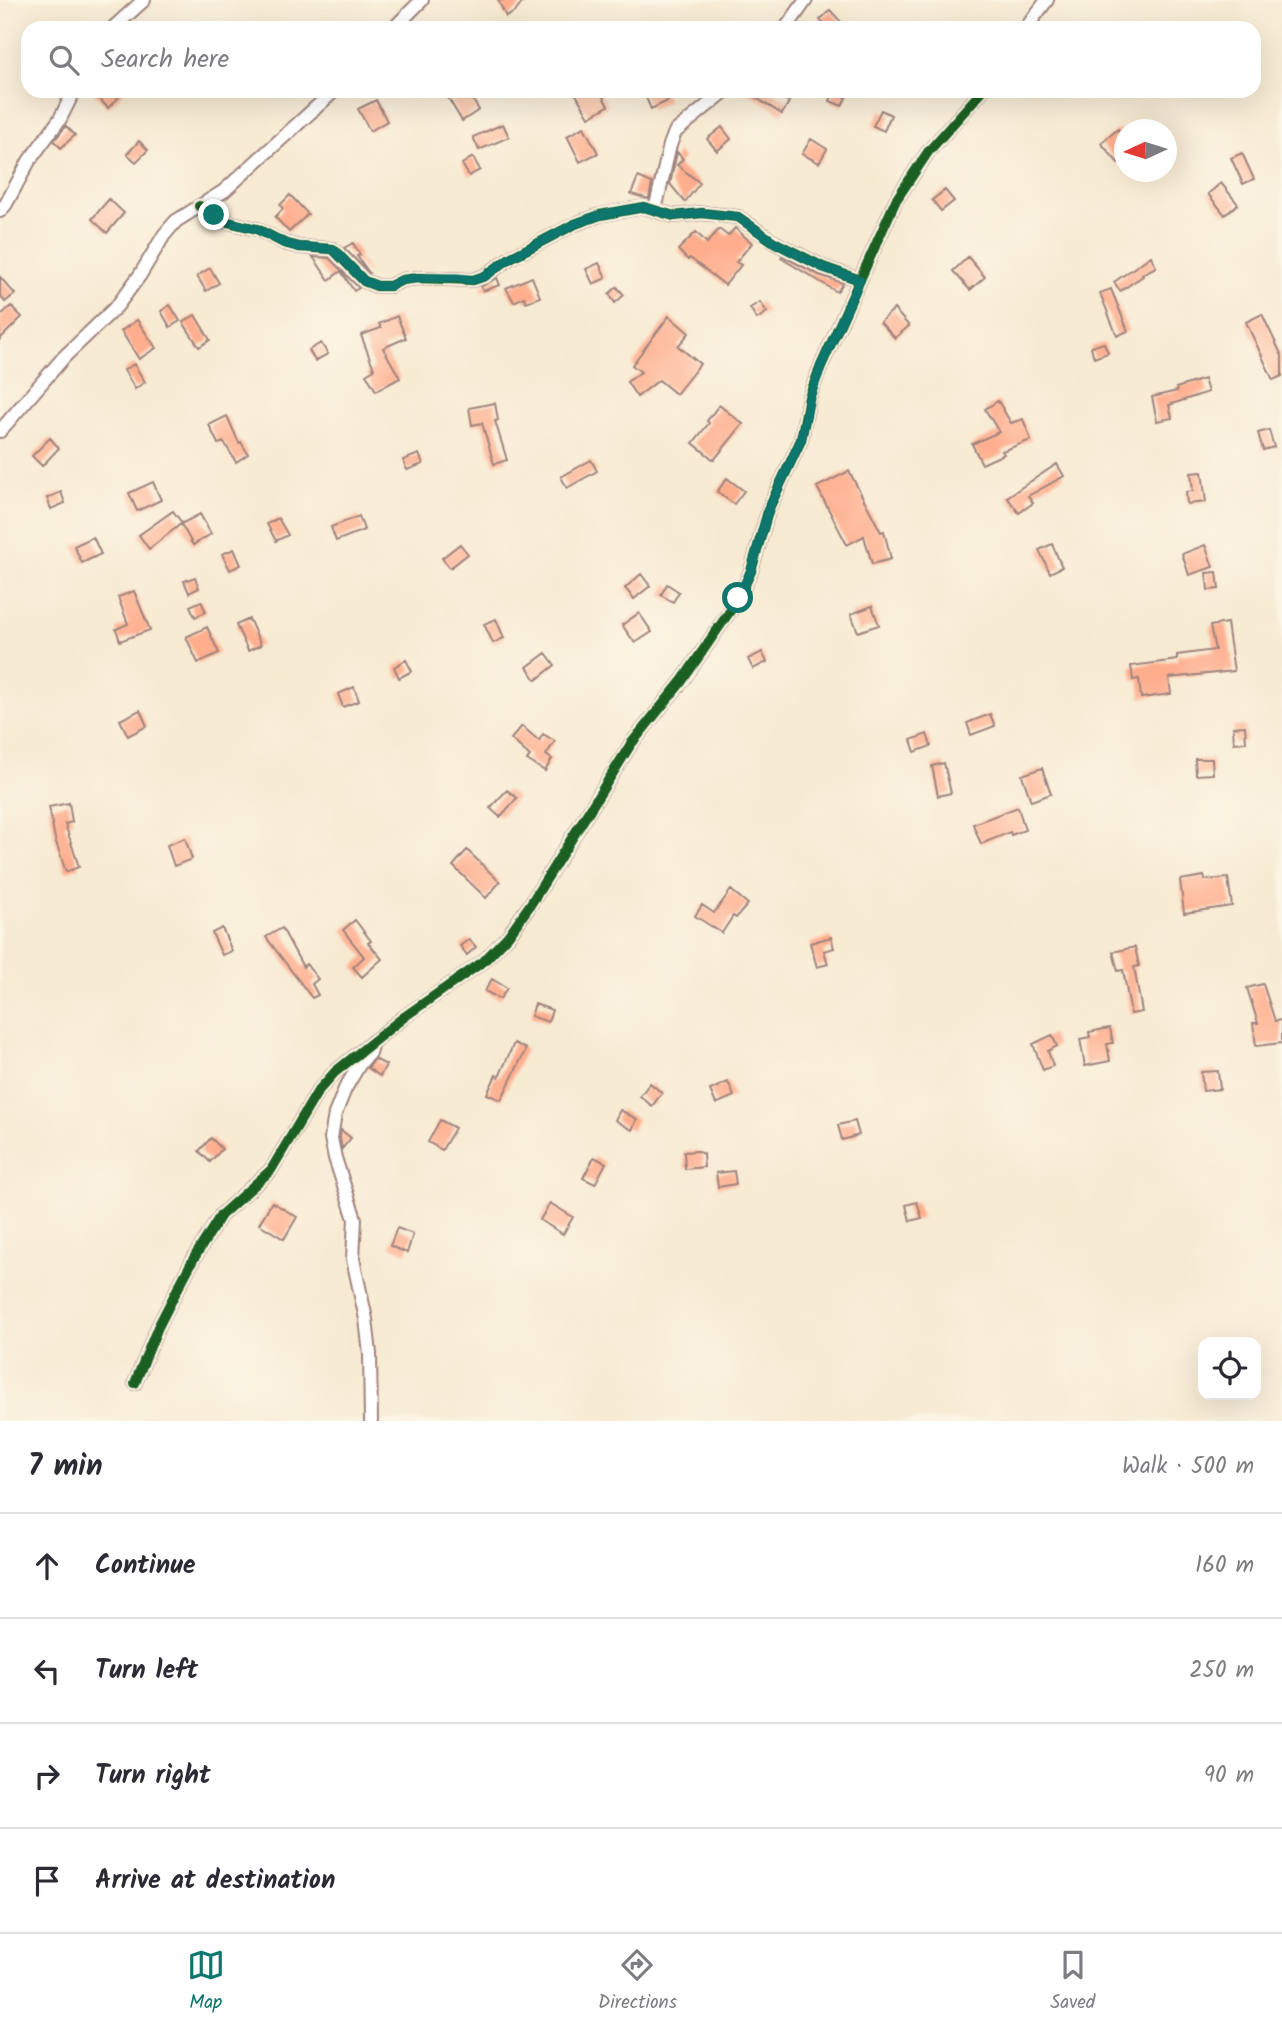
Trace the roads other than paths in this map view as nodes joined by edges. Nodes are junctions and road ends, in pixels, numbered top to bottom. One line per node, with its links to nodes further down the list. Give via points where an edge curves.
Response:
1 (144, 0): 5 (street)
2 (422, 0): 6 (street)
3 (806, 0): 7 (street)
4 (1047, 0): 8 (street)
5 (121, 21)
6 (401, 21)
7 (791, 21)
8 (1032, 21)
9 (70, 98): 15 (street)
10 (326, 98): 13 (street, via 224,191)
11 (716, 98): 14 (street, via 675,132)
12 (976, 98): 16 (street, via 913,173)
13 (199, 206): 14 (street, via 284,243 333,249 364,281 377,286 418,278 473,280 575,224 644,207); 17 (street, via 176,221 117,306 64,357)
14 (655, 210): 16 (street, via 674,216 738,217 822,267)
15 (0, 211)
16 (860, 280): 18 (street, via 817,376 801,440 769,508 738,598 682,681 631,744 508,936 484,961)
17 (0, 431)
18 (372, 1041): 19 (street, via 318,1091 271,1170 229,1207 209,1232 158,1326); 20 (street, via 335,1114 331,1138 355,1219 354,1259 369,1342)
19 (135, 1383)
20 (371, 1421)

